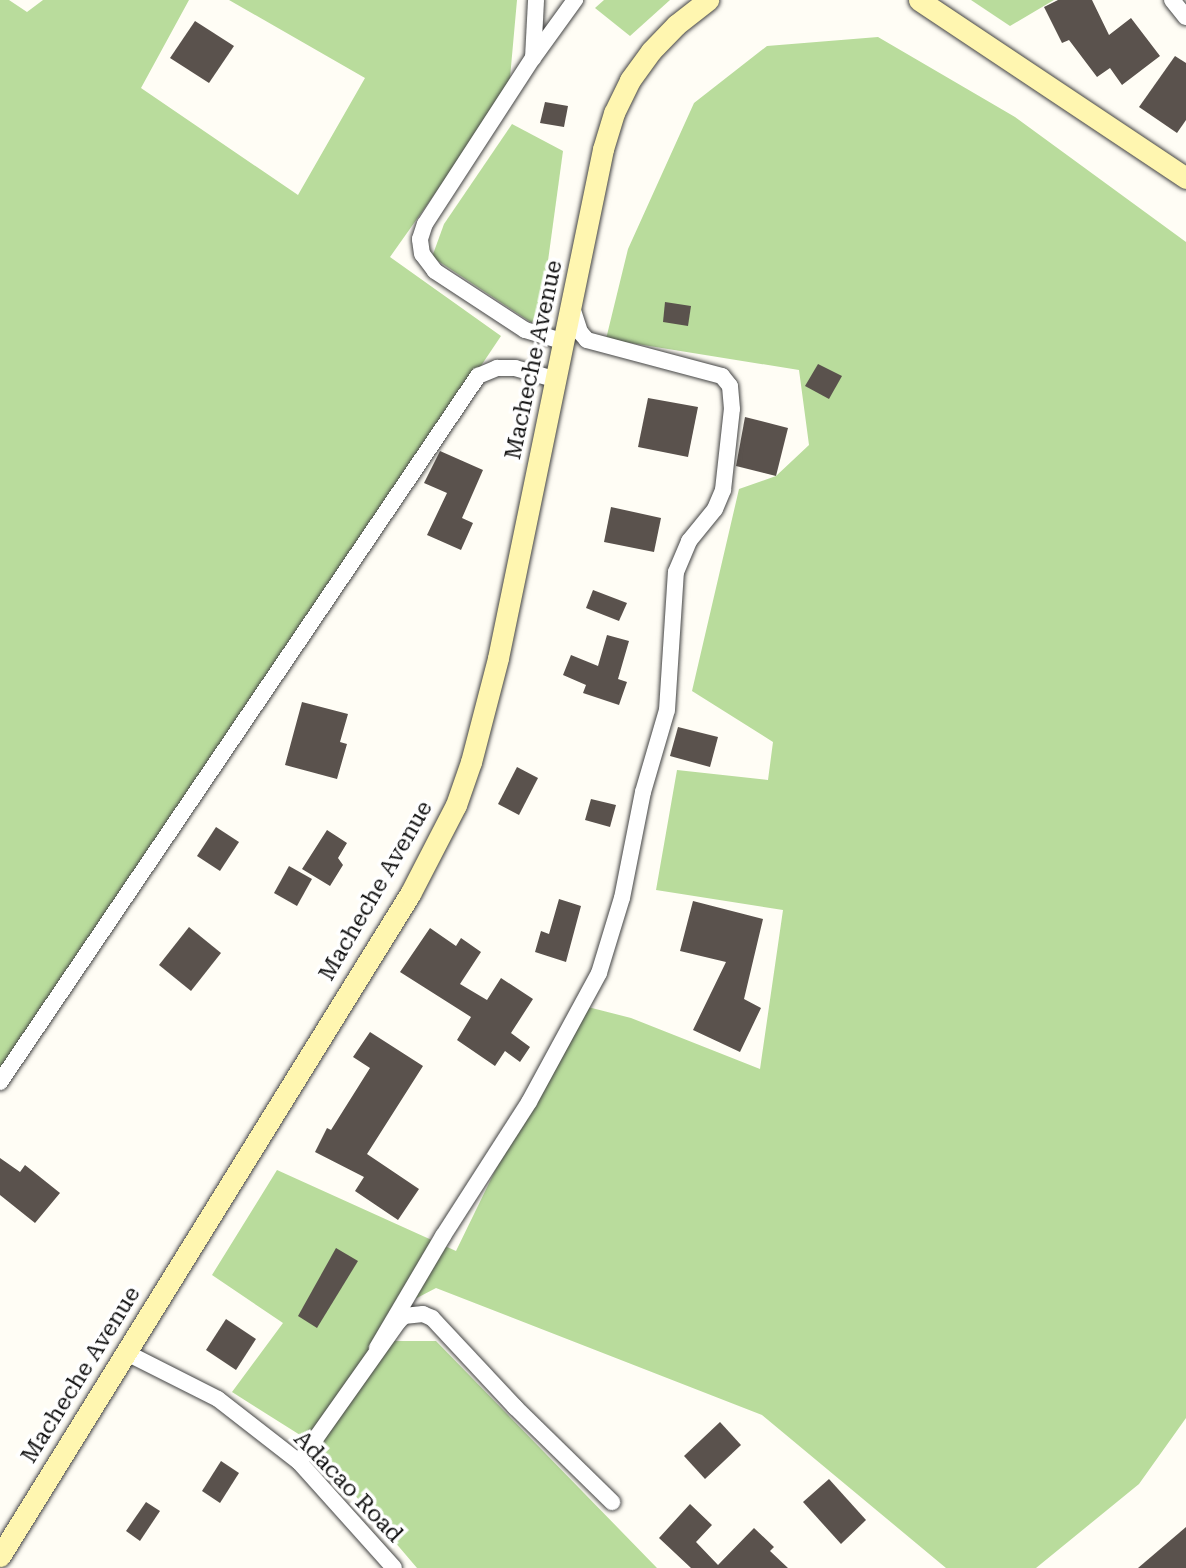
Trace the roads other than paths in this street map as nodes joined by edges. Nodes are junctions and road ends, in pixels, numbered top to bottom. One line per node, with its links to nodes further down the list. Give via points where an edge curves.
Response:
1 (536, 0): 7 (street)
2 (575, 0): 7 (street)
3 (708, 0): 9 (main road, Macheche Avenue, via 651,51 614,113)
4 (919, 0): 8 (main road)
5 (1172, 0): 6 (street)
6 (1186, 17)
7 (533, 58): 10 (street, via 425,224 422,254 435,271 501,316 525,330)
8 (1186, 178)
9 (572, 308): 10 (main road, Macheche Avenue); 13 (street, via 587,340 722,376 730,386 732,409 723,490 676,572 667,710 599,973 529,1102)
10 (565, 342): 11 (main road, Macheche Avenue)
11 (557, 380): 12 (street, via 515,368 497,368 478,376); 14 (main road, Macheche Avenue, via 485,713 456,805 410,894)
12 (0, 1082)
13 (377, 1348): 15 (street); 16 (street, via 404,1316 432,1318)
14 (125, 1352): 15 (street, Adacao Road, via 218,1399); 17 (main road, Macheche Avenue)
15 (299, 1462): 18 (street, Adacao Road)
16 (612, 1502)
17 (0, 1556)
18 (394, 1568)

